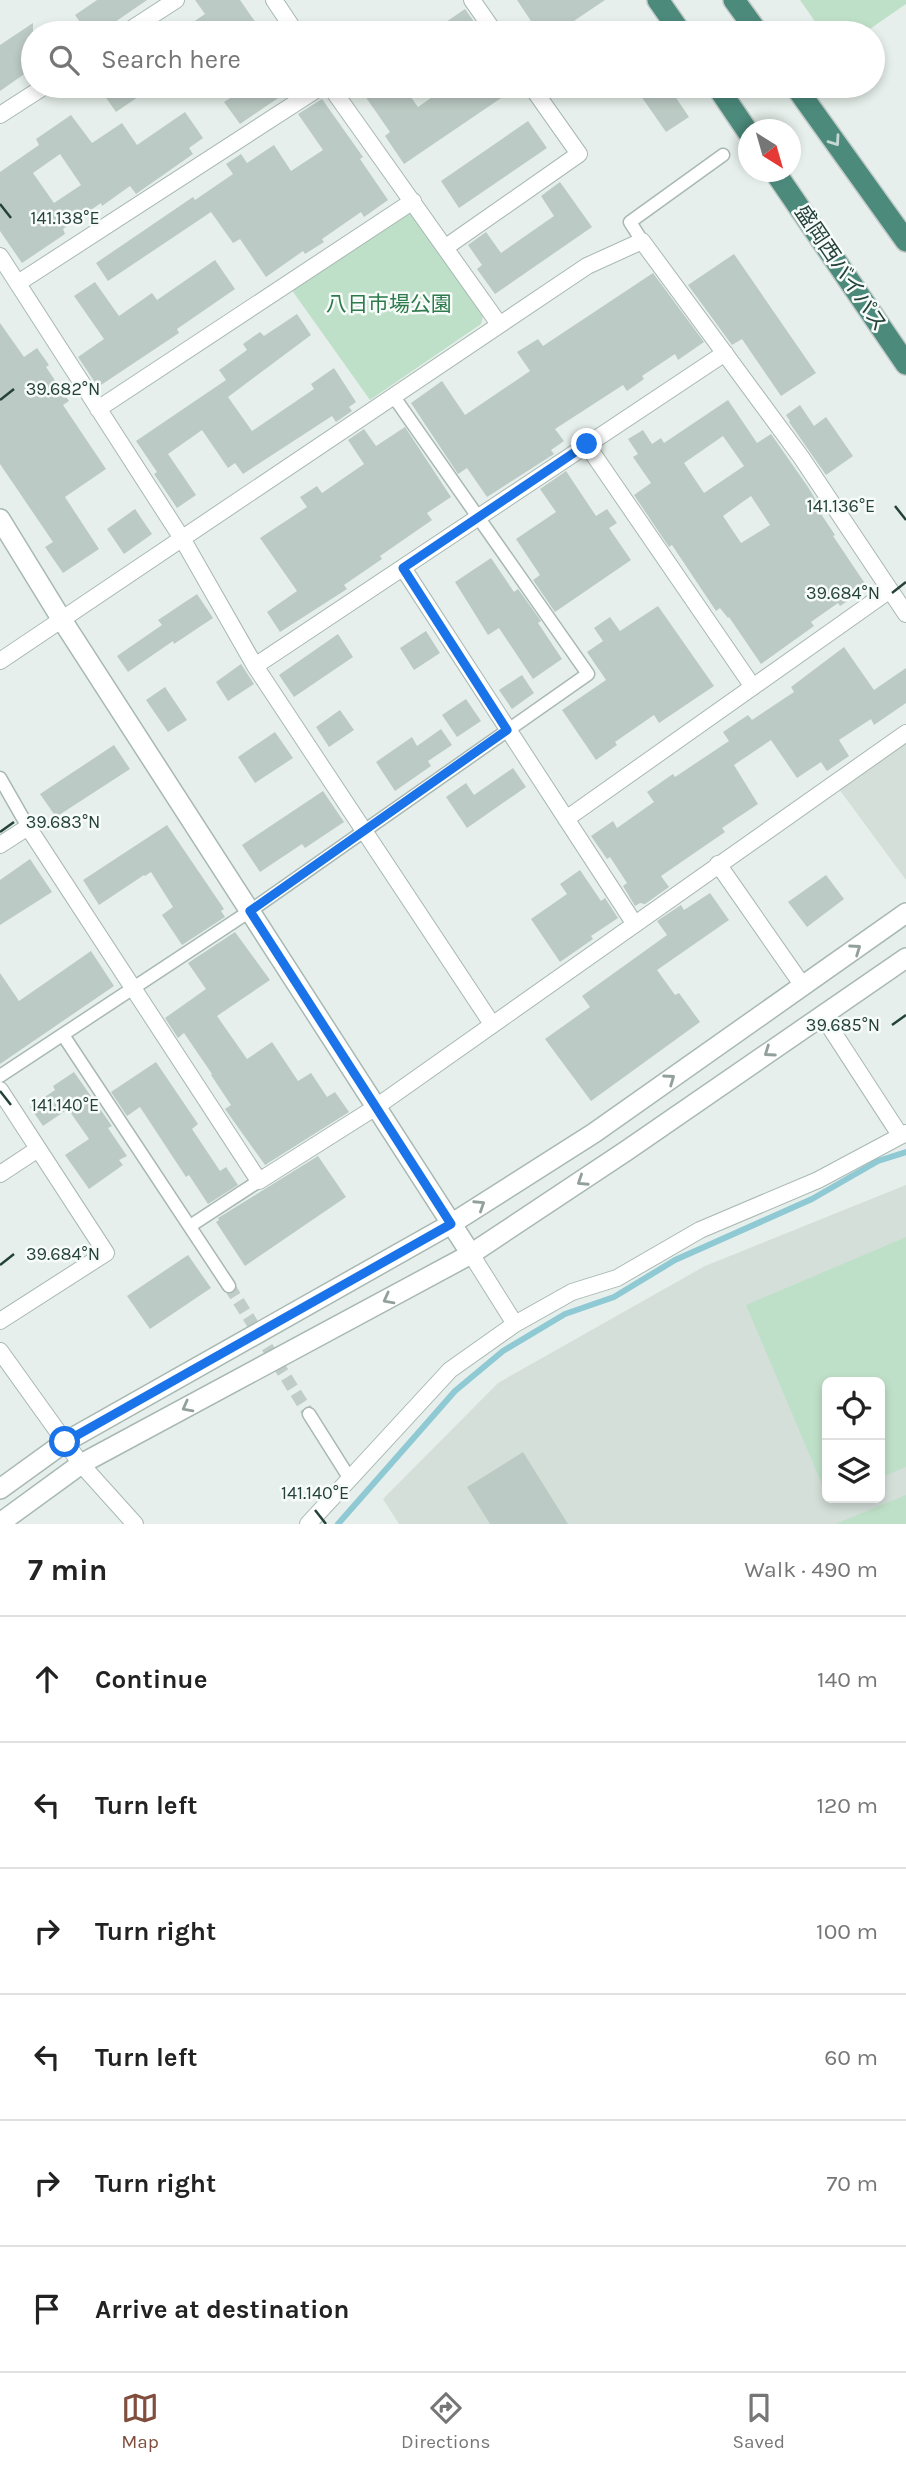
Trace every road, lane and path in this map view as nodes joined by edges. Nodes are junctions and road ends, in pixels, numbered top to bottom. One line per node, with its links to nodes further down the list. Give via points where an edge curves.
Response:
1 (176, 0): 6 (street)
2 (274, 0): 7 (street)
3 (472, 0): 8 (street)
4 (658, 0): 9 (highway)
5 (734, 0): 10 (highway)
6 (144, 21)
7 (288, 21)
8 (487, 21)
9 (673, 21)
10 (749, 21)
11 (26, 98): 17 (street)
12 (303, 98): 26 (street)
13 (339, 98): 21 (street)
14 (539, 98): 24 (street, via 579,154)
15 (725, 98): 18 (highway)
16 (804, 98): 23 (highway, one-way to 23)
17 (0, 115)
18 (739, 119)
19 (723, 155): 22 (street, via 630,222)
20 (782, 182): 29 (highway, 盛岡西バイパス)
21 (413, 201): 24 (street); 31 (street)
22 (642, 241): 27 (street, via 587,266); 28 (street)
23 (906, 241)
24 (446, 247): 27 (street)
25 (0, 256): 26 (street)
26 (18, 283): 31 (street)
27 (499, 324): 30 (street)
28 (725, 353): 32 (street); 37 (street)
29 (906, 364)
30 (394, 397): 33 (street); 35 (street)
31 (99, 409): 35 (street)
32 (587, 444): 33 (street); 42 (street)
33 (478, 517): 36 (street); 43 (street, via 588,674)
34 (0, 519): 39 (street)
35 (183, 540): 39 (street); 41 (street)
36 (403, 568): 41 (street); 43 (street)
37 (890, 590): 38 (street); 42 (street)
38 (906, 614)
39 (62, 620): 40 (street); 51 (street)
40 (0, 661)
41 (256, 666): 48 (street)
42 (753, 687): 46 (street)
43 (507, 730): 46 (street); 48 (street)
44 (906, 733): 50 (street)
45 (0, 778): 47 (street)
46 (566, 819): 53 (street)
47 (28, 827): 49 (street); 56 (street)
48 (363, 830): 51 (street); 58 (street)
49 (0, 845)
50 (718, 864): 53 (street); 55 (street)
51 (250, 911): 56 (street); 62 (street)
52 (906, 913): 55 (street, one-way to 52)
53 (634, 923): 58 (street)
54 (906, 958): 57 (street)
55 (803, 986): 67 (street, one-way to 55)
56 (132, 990): 59 (street); 66 (street)
57 (822, 1015): 63 (street); 69 (street, one-way to 69)
58 (492, 1024): 62 (street)
59 (63, 1035): 60 (street); 68 (street)
60 (0, 1076)
61 (0, 1090): 64 (street)
62 (376, 1107): 66 (street); 67 (street)
63 (903, 1134): 72 (street, via 818,1180 700,1230 617,1278 572,1292)
64 (38, 1149): 65 (street); 71 (street, via 106,1253)
65 (0, 1174)
66 (259, 1181): 68 (street)
67 (451, 1224): 69 (street); 75 (street)
68 (190, 1226): 70 (street)
69 (471, 1254): 72 (street); 76 (street, one-way to 76)
70 (229, 1286)
71 (0, 1321)
72 (514, 1324): 77 (street, via 450,1370)
73 (0, 1351): 75 (street)
74 (309, 1414): 77 (street)
75 (65, 1442): 76 (street); 78 (street)
76 (81, 1464): 79 (street); 80 (street)
77 (350, 1479): 81 (street)
78 (0, 1489)
79 (0, 1523)
80 (135, 1524)
81 (308, 1524)

